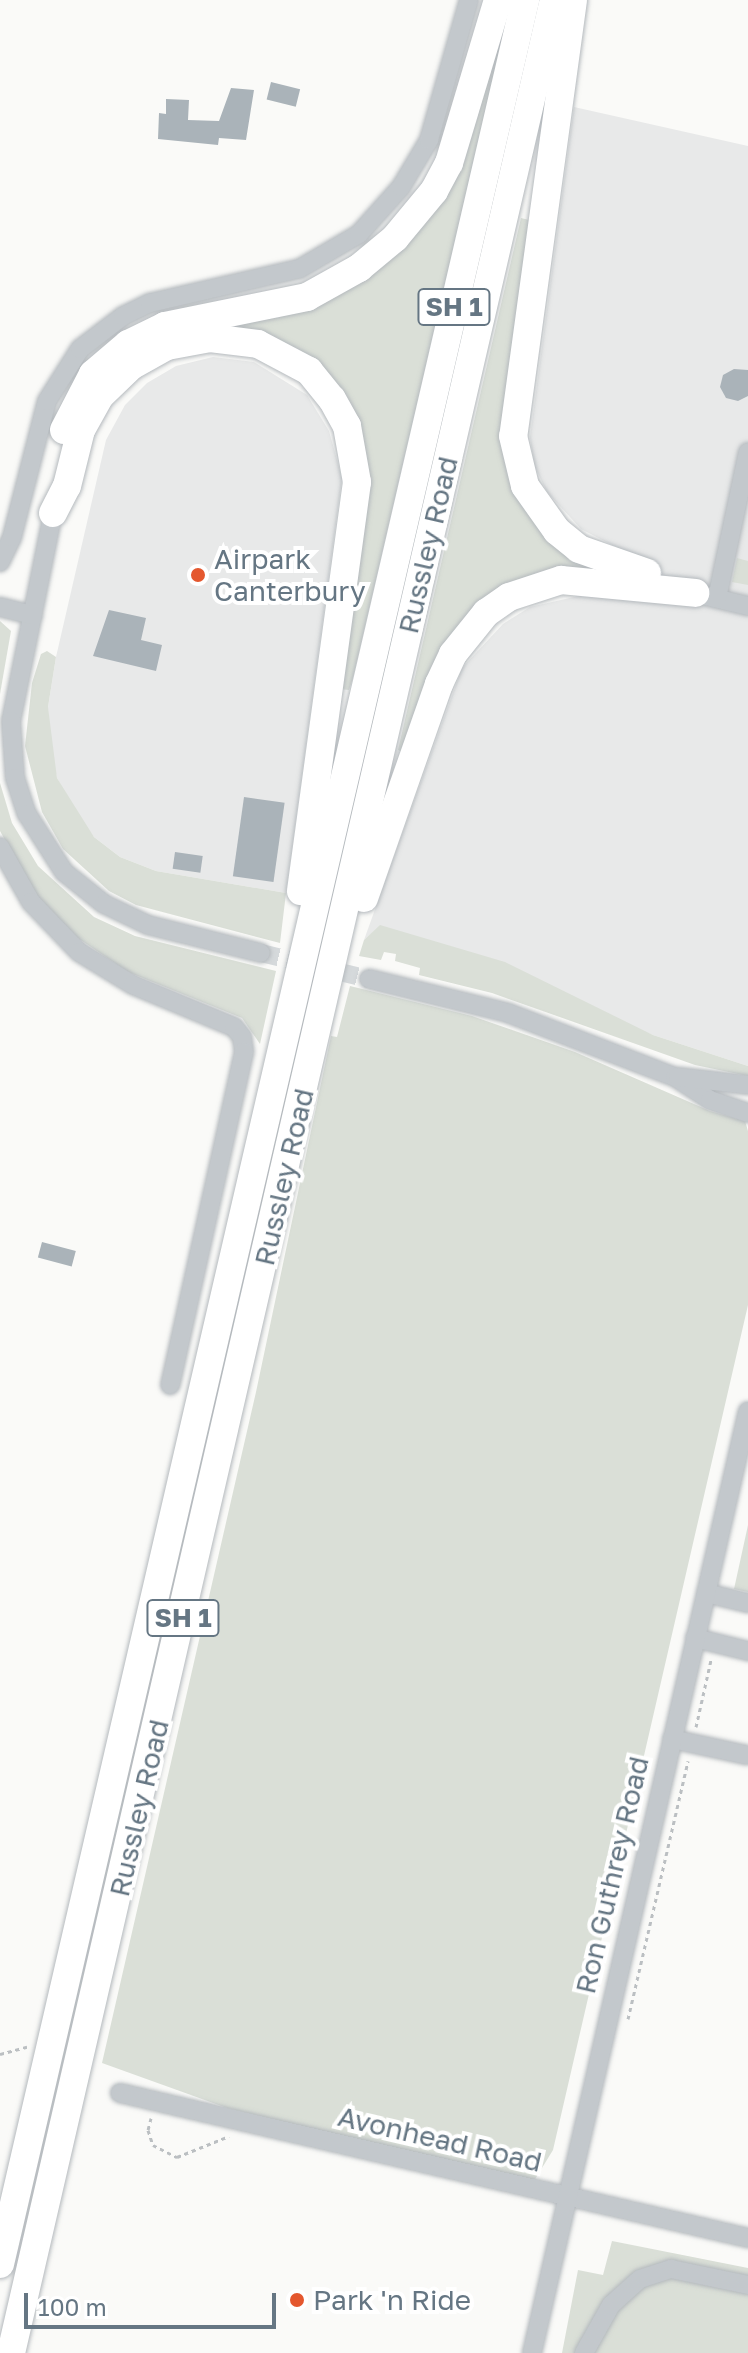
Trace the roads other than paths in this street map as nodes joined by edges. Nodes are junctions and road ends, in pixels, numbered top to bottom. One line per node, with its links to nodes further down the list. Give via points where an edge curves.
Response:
1 (469, 0): 8 (street, via 429,140 401,187 359,234 299,269 150,303 80,349 47,401 12,537)
2 (498, 0): 7 (highway, via 449,163 416,215 359,268 307,297 165,326 112,355 93,374 68,415 51,482)
3 (525, 0): 16 (highway, Russley Road / SH 1)
4 (554, 0): 17 (highway, Russley Road / SH 1)
5 (573, 0): 9 (highway, via 514,415 517,462 537,507 579,549)
6 (748, 452): 9 (street)
7 (53, 513): 12 (street); 16 (highway, via 67,486 81,430 100,396 131,366 167,346 234,339 286,356 309,371 347,426 357,482 354,520 298,913)
8 (0, 562)
9 (706, 596): 10 (street); 17 (highway, via 561,580 509,597 468,631 439,684 401,786)
10 (748, 606)
11 (0, 607): 12 (street)
12 (33, 615): 14 (street, via 10,740 20,795 49,854 81,887 125,916)
13 (0, 847): 21 (street, via 31,902 79,952 133,985 234,1027 242,1037 244,1052)
14 (261, 953)
15 (369, 979): 18 (street, via 508,1013)
16 (291, 1000): 31 (highway, Russley Road / SH 1)
17 (308, 1075): 30 (highway, Russley Road / SH 1)
18 (675, 1077): 19 (street); 20 (street, via 710,1100)
19 (748, 1085)
20 (748, 1113)
21 (170, 1385)
22 (748, 1411): 23 (street, Ron Guthrey Road)
23 (706, 1593): 24 (street); 25 (street, Ron Guthrey Road)
24 (748, 1603)
25 (695, 1638): 26 (street); 27 (street, Ron Guthrey Road)
26 (748, 1651)
27 (672, 1739): 28 (street); 32 (street, Ron Guthrey Road)
28 (746, 1755)
29 (120, 2093): 32 (street, Avonhead Road)
30 (56, 2161): 37 (highway, Russley Road / SH 1); 38 (highway)
31 (18, 2185): 34 (highway); 35 (highway, Russley Road / SH 1)
32 (567, 2197): 33 (street, Avonhead Road); 39 (street, Ron Guthrey Road)
33 (748, 2238)
34 (0, 2245)
35 (0, 2264)
36 (748, 2285): 40 (street, via 671,2269 640,2279 611,2305)
37 (11, 2353)
38 (26, 2353)
39 (532, 2353)
40 (584, 2353)

